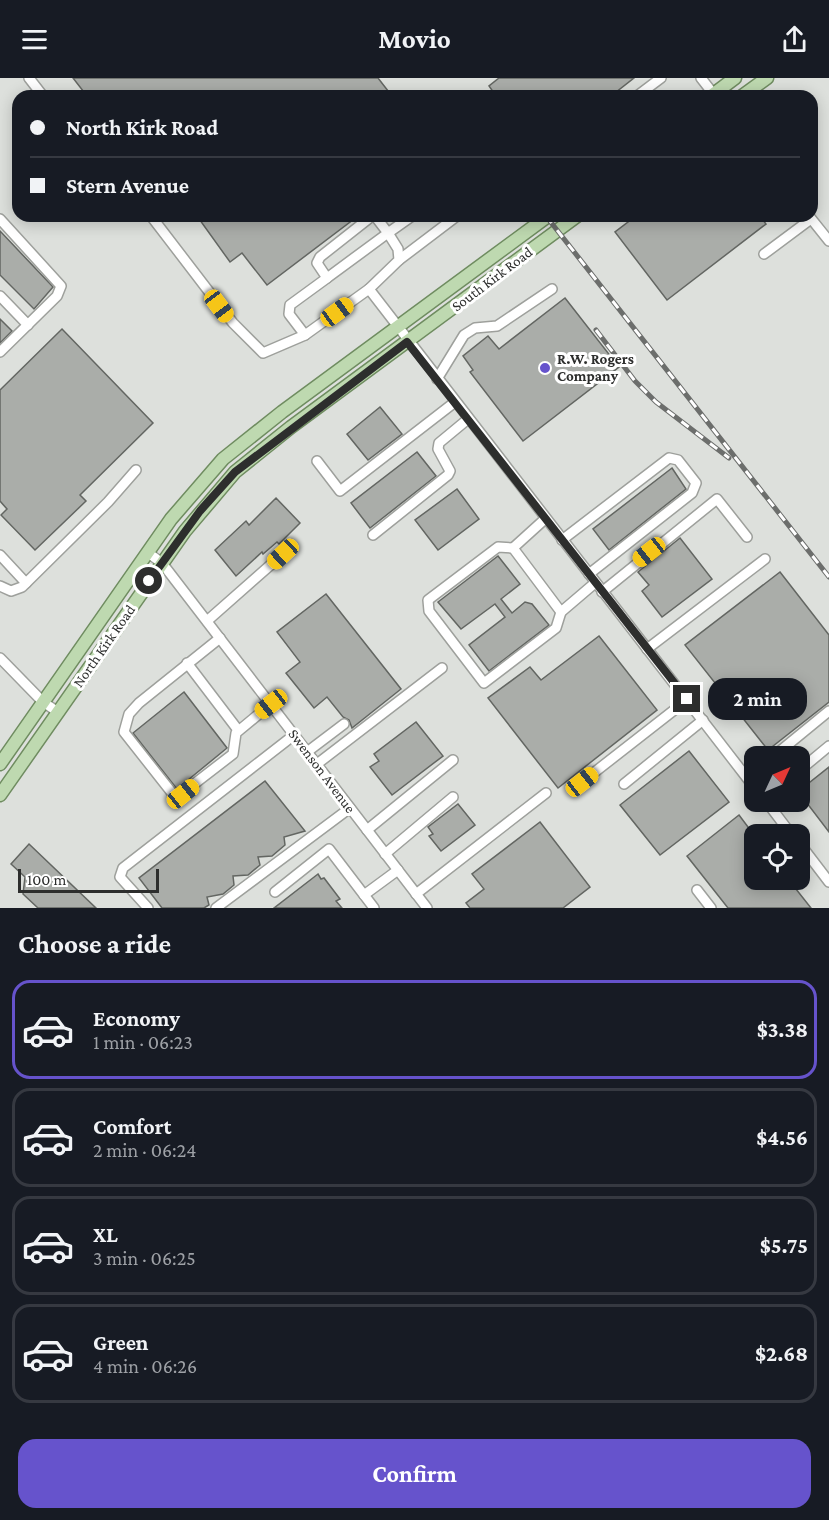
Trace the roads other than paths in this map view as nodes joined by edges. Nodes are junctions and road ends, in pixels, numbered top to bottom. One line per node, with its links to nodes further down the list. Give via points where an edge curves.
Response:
1 (29, 78): 5 (street)
2 (661, 78): 6 (street)
3 (735, 78): 7 (main road)
4 (766, 78): 8 (main road)
5 (38, 90)
6 (645, 90)
7 (719, 90)
8 (750, 90)
9 (0, 219): 27 (street, via 61,286 57,296)
10 (155, 222): 29 (street, via 233,324 263,353)
11 (366, 222): 23 (street, via 320,257 317,263)
12 (379, 222): 19 (street)
13 (404, 222): 19 (street)
14 (449, 222): 22 (street)
15 (540, 222): 28 (main road, South Kirk Road)
16 (569, 222): 30 (main road, South Kirk Road)
17 (804, 222): 21 (street)
18 (814, 222): 20 (street)
19 (388, 233): 22 (street, via 398,249); 23 (street)
20 (829, 241)
21 (764, 254)
22 (399, 260): 24 (street)
23 (327, 278): 29 (street, via 288,310)
24 (369, 288): 28 (street); 29 (street)
25 (552, 289): 32 (street, via 497,326 476,328 464,334)
26 (0, 296): 27 (street)
27 (28, 325): 31 (street)
28 (397, 327): 30 (street); 42 (main road, North Kirk Road, via 223,459 186,499)
29 (305, 334)
30 (407, 342): 32 (street); 46 (main road, North Kirk Road, via 235,472)
31 (0, 351)
32 (437, 379): 33 (street)
33 (455, 402): 34 (street); 35 (street, via 340,491)
34 (468, 419): 37 (street); 38 (street, via 439,443 438,449 450,471 448,475)
35 (317, 461)
36 (136, 470): 48 (street)
37 (545, 519): 40 (street); 41 (street)
38 (373, 535)
39 (747, 537): 51 (street, via 717,500)
40 (562, 540): 47 (street); 47 (street, via 669,458 678,460 696,483 692,493)
41 (513, 548): 52 (street); 52 (street, via 498,547 428,600 429,611 484,683 556,628)
42 (147, 552): 46 (street, Swenson Avenue); 60 (main road, North Kirk Road)
43 (283, 554): 53 (street)
44 (0, 555): 48 (street)
45 (765, 559): 55 (street)
46 (162, 563): 53 (street, Swenson Avenue); 63 (main road, North Kirk Road)
47 (589, 574): 49 (street)
48 (26, 583): 50 (street, via 11,591)
49 (596, 583): 51 (street); 52 (street)
50 (0, 586)
51 (603, 592): 55 (street)
52 (561, 612)
53 (207, 621): 54 (street, Swenson Avenue)
54 (220, 638): 57 (street); 61 (street, Swenson Avenue)
55 (647, 649): 59 (street)
56 (0, 658): 60 (street)
57 (187, 663): 66 (street); 66 (street, via 129,714 124,732 131,743 176,798 232,754)
58 (442, 668): 74 (street)
59 (687, 699): 64 (street); 76 (street)
60 (43, 702): 63 (street); 73 (main road, North Kirk Road)
61 (271, 704): 66 (street); 67 (street, Swenson Avenue)
62 (829, 711): 68 (street)
63 (58, 712): 79 (main road, North Kirk Road)
64 (703, 720): 75 (street); 77 (street)
65 (344, 724): 70 (street)
66 (238, 730)
67 (294, 735): 70 (street, Swenson Avenue); 93 (street, via 123,868 120,877)
68 (786, 746)
69 (829, 746): 72 (street)
70 (307, 752): 74 (street, Swenson Avenue)
71 (453, 760): 84 (street)
72 (810, 762)
73 (0, 764)
74 (317, 764): 81 (street, Swenson Avenue)
75 (744, 767)
76 (582, 782)
77 (624, 784)
78 (546, 793): 91 (street)
79 (0, 795)
80 (453, 797): 85 (street)
81 (350, 808): 84 (street, Swenson Avenue); 94 (street)
82 (774, 812): 83 (street)
83 (783, 824)
84 (367, 830): 85 (street, Swenson Avenue)
85 (385, 854): 87 (street, Swenson Avenue)
86 (810, 857): 88 (street)
87 (398, 870): 91 (street, Swenson Avenue); 92 (street)
88 (829, 882)
89 (697, 890): 97 (street)
90 (275, 892): 92 (street, via 329,849)
91 (416, 894): 96 (street, Swenson Avenue)
92 (364, 895): 95 (street)
93 (148, 908)
94 (216, 908)
95 (374, 908)
96 (427, 908)
97 (711, 908)

